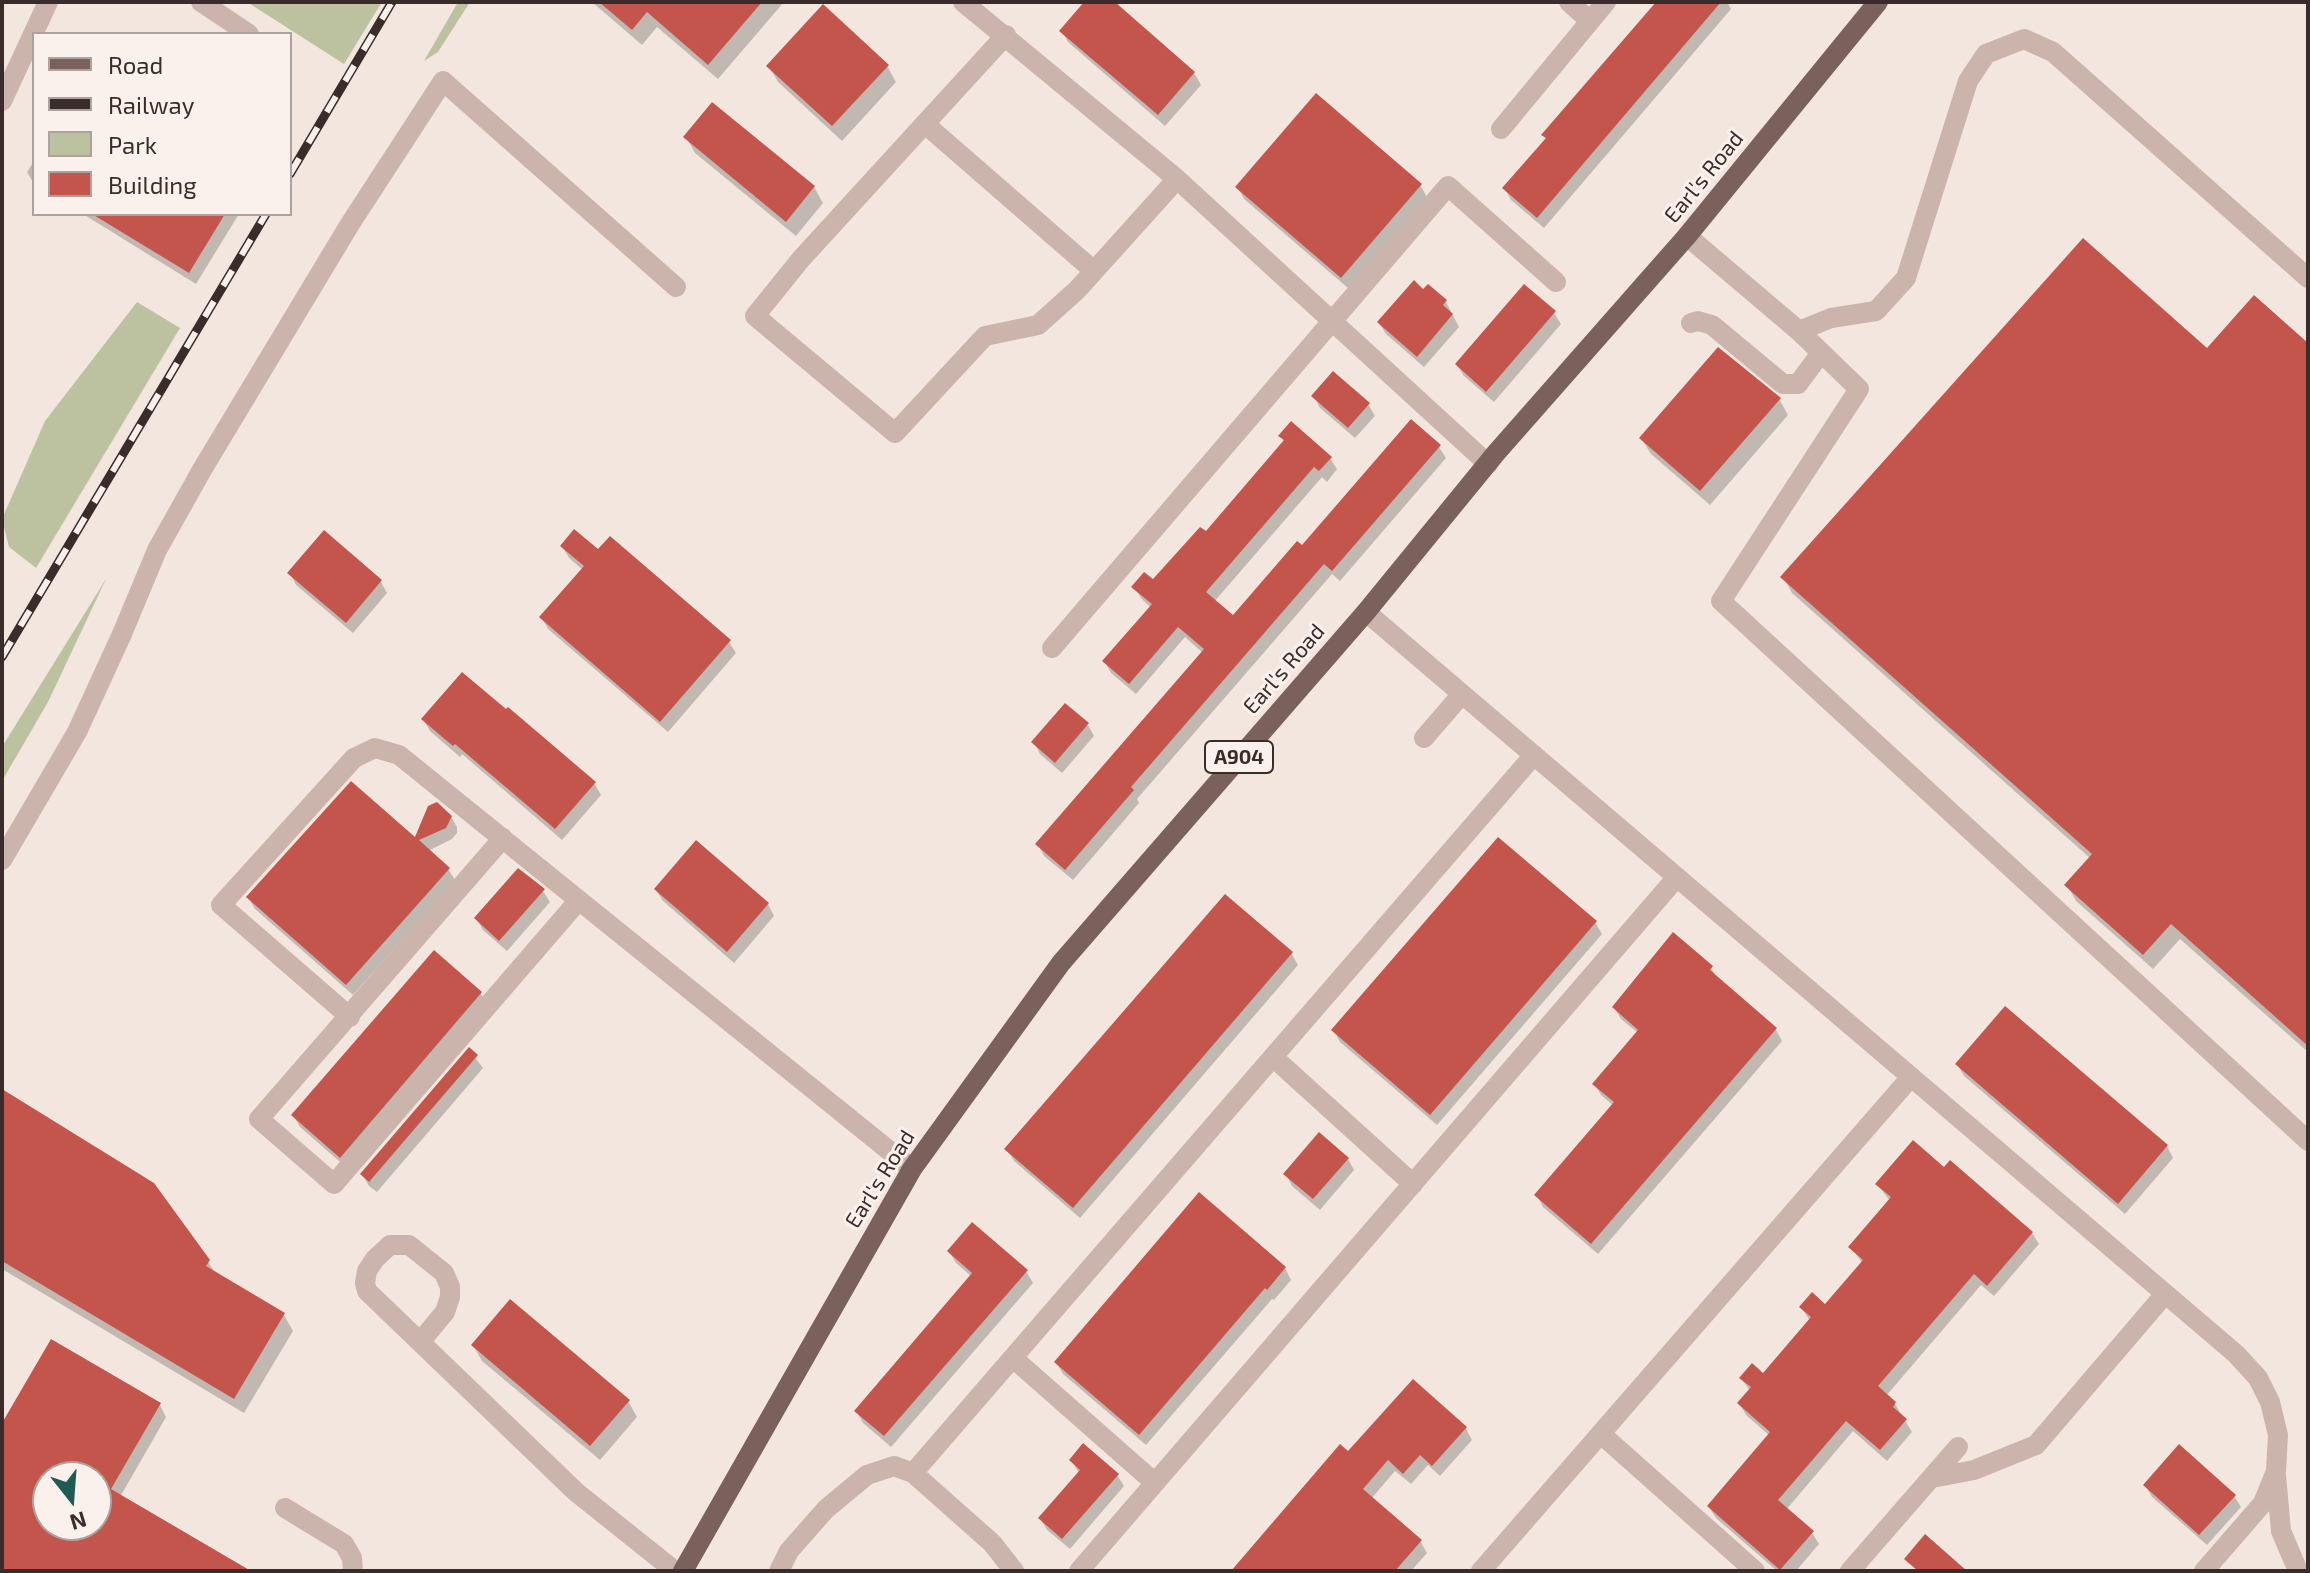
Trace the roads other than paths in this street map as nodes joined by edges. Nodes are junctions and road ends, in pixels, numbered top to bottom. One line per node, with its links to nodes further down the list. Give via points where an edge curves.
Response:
1 (48, 2): 8 (street)
2 (201, 2): 9 (street)
3 (963, 2): 10 (street)
4 (1569, 2): 7 (street)
5 (1606, 2): 7 (street)
6 (1878, 2): 16 (main road, Earl's Road / A904)
7 (1590, 21): 14 (street)
8 (34, 32)
9 (246, 32)
10 (1006, 35): 13 (street); 15 (street)
11 (32, 36): 12 (street)
12 (2, 101)
13 (925, 124): 17 (street); 17 (street, via 755,316 895,433 985,336 1038,325)
14 (1501, 129)
15 (1177, 179): 17 (street); 21 (street)
16 (1687, 236): 23 (street); 25 (main road, Earl's Road / A904)
17 (1094, 271)
18 (2308, 278): 23 (street, via 2053,52 2024,39 1986,54 1968,81 1906,278 1876,311 1831,318)
19 (1556, 282): 21 (street, via 1448,186)
20 (676, 287): 32 (street, via 443,81 203,468 157,550 77,732)
21 (1332, 320): 25 (street); 27 (street)
22 (1691, 323): 24 (street, via 1712,325 1783,384 1798,384)
23 (1799, 331): 24 (street)
24 (1821, 353): 38 (street, via 1859,389 1721,601)
25 (1488, 464): 26 (main road, Earl's Road / A904)
26 (1366, 612): 28 (street); 39 (main road, Earl's Road / A904, via 1061,963)
27 (1052, 648)
28 (1462, 694): 29 (street); 30 (street)
29 (1424, 738)
30 (1534, 755): 33 (street); 36 (street)
31 (503, 838): 34 (street); 35 (street); 35 (street, via 399,755 375,748 354,758 221,905)
32 (2, 860)
33 (1677, 877): 37 (street); 40 (street)
34 (579, 900): 35 (street, via 334,1184 259,1119); 39 (street)
35 (350, 1017)
36 (1273, 1057): 40 (street); 43 (street)
37 (1911, 1077): 41 (street); 44 (street)
38 (2308, 1141)
39 (912, 1169): 53 (main road, Earl's Road / A904)
40 (1413, 1184): 49 (street)
41 (2165, 1294): 46 (street, via 2258,1378 2278,1435); 48 (street, via 2036,1445 1974,1470)
42 (420, 1342): 42 (street, via 367,1291 367,1271 390,1245 409,1245 444,1273 450,1287 445,1312); 52 (street, via 576,1492)
43 (1013, 1358): 47 (street); 49 (street)
44 (1601, 1434): 57 (street); 58 (street)
45 (1958, 1447): 48 (street)
46 (2276, 1471): 60 (street, via 2263,1503); 61 (street, via 2281,1531)
47 (913, 1473): 54 (street, via 894,1466 867,1475 826,1509 789,1551); 55 (street, via 992,1543)
48 (1932, 1478): 59 (street)
49 (1155, 1483): 56 (street)
50 (285, 1508): 51 (street, via 344,1544)
51 (353, 1571)
52 (675, 1571)
53 (683, 1571)
54 (779, 1571)
55 (1014, 1571)
56 (1079, 1571)
57 (1481, 1571)
58 (1755, 1571)
59 (1850, 1571)
60 (2204, 1571)
61 (2298, 1571)

